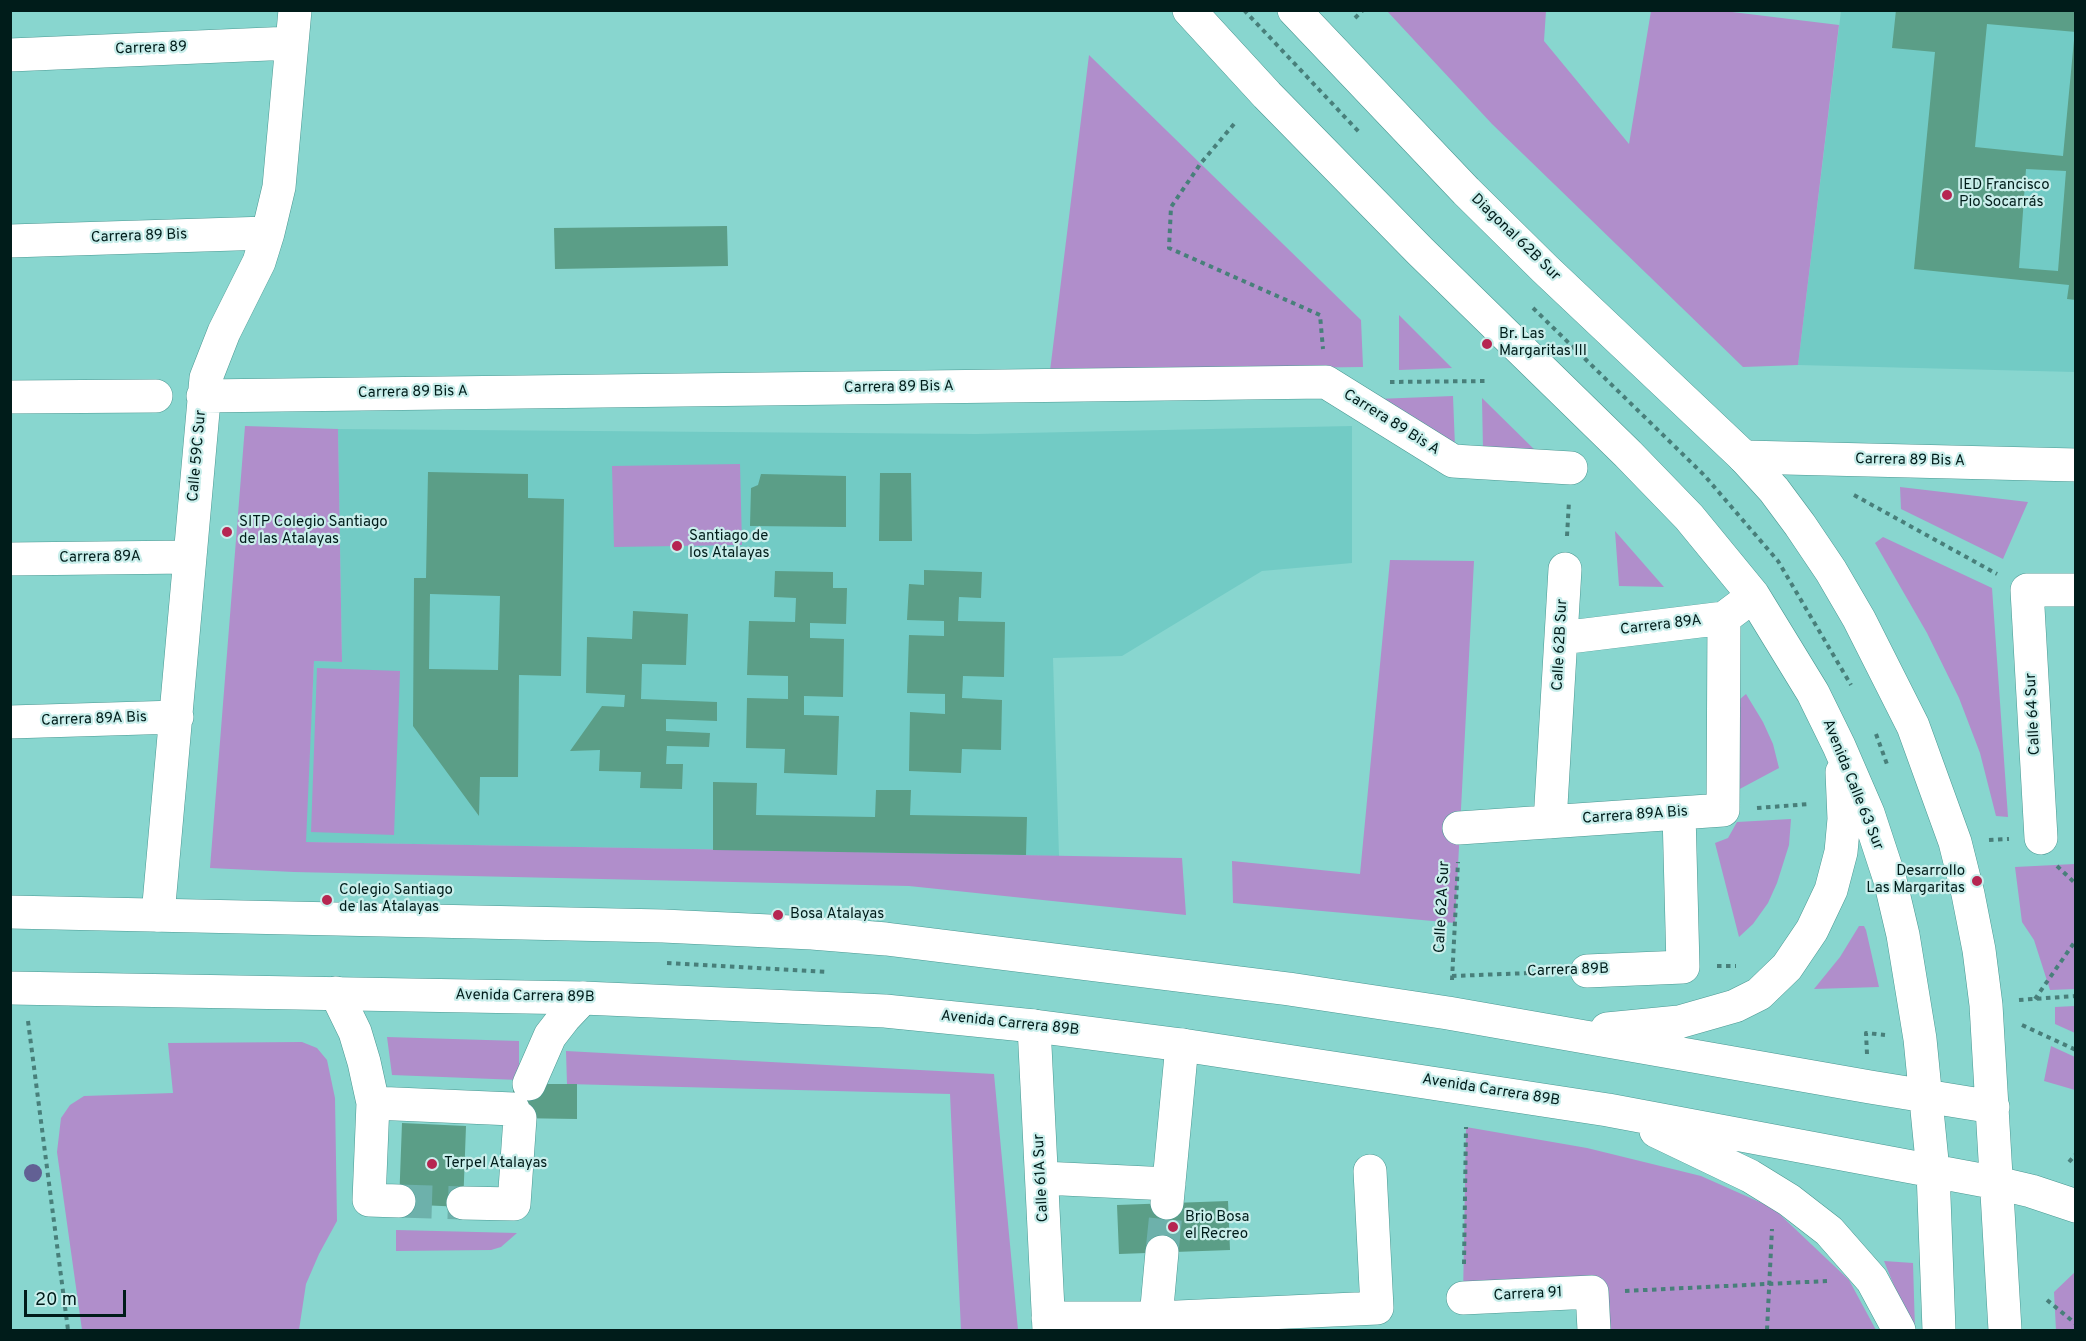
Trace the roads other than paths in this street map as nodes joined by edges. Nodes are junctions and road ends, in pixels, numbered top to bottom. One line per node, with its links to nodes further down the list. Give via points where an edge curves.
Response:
1 (294, 10): 4 (main road, Calle 59C Sur)
2 (1189, 10): 18 (main road, Avenida Calle 63 Sur, via 1420,251 1689,517)
3 (1294, 10): 11 (main road, Diagonal 62B Sur, via 1474,198)
4 (292, 43): 5 (main road, Carrera 89); 6 (main road, Calle 59C Sur, via 279,187)
5 (10, 55)
6 (268, 233): 7 (main road, Carrera 89 Bis); 9 (main road, Calle 59C Sur, via 259,262 213,357)
7 (10, 241)
8 (156, 396): 10 (main road)
9 (203, 396): 13 (main road, Carrera 89 Bis A, via 1326,382 1453,461); 14 (main road, Calle 59C Sur)
10 (10, 397)
11 (1744, 457): 12 (main road, Carrera 89 Bis A); 40 (main road, via 1774,490 1831,571 1913,726 1955,842 1968,894 1986,1005)
12 (2076, 465)
13 (1571, 468)
14 (189, 557): 15 (main road, Carrera 89A); 21 (main road, Calle 59C Sur)
15 (10, 559)
16 (1565, 569): 20 (main road, Calle 62B Sur)
17 (2076, 590): 27 (main road, Calle 64 Sur, via 2027,590)
18 (1753, 595): 19 (main road); 23 (main road, Avenida Calle 63 Sur, via 1813,693)
19 (1724, 618): 20 (main road, Carrera 89A); 24 (main road, Carrera 89A Bis, via 1723,810)
20 (1561, 638): 25 (main road, Calle 62B Sur)
21 (177, 717): 22 (main road, Carrera 89A Bis); 29 (main road, Calle 59C Sur)
22 (10, 722)
23 (1839, 746): 35 (main road, via 1843,796 1841,852 1831,890 1812,930 1787,967 1759,994 1708,1015 1643,1027); 37 (main road, Avenida Calle 63 Sur, via 1868,813 1890,880 1912,982)
24 (1679, 813): 25 (main road, Carrera 89A Bis); 30 (main road, Carrera 89B, via 1683,967)
25 (1550, 822): 26 (main road, Carrera 89A Bis)
26 (1459, 828)
27 (2041, 838)
28 (10, 912): 29 (main road)
29 (158, 915): 35 (main road, via 812,933 1209,979)
30 (1587, 971)
31 (17, 988): 32 (main road, Avenida Carrera 89B)
32 (336, 993): 33 (main road, Avenida Carrera 89B); 39 (main road, via 355,1032)
33 (583, 998): 34 (main road, Avenida Carrera 89B, via 885,1011); 38 (main road, via 550,1036)
34 (1034, 1026): 36 (main road, Avenida Carrera 89B); 44 (main road, Calle 61A Sur)
35 (1564, 1033): 37 (main road)
36 (1182, 1045): 41 (main road, Avenida Carrera 89B); 44 (main road, via 1168,1194)
37 (1925, 1096): 40 (main road); 43 (main road, Avenida Calle 63 Sur)
38 (521, 1103): 39 (main road); 47 (main road, via 514,1204)
39 (373, 1104): 46 (main road, via 369,1200)
40 (1993, 1107): 45 (main road)
41 (1608, 1110): 43 (main road, Avenida Carrera 89B); 54 (main road, via 1750,1176 1797,1206 1829,1232 1872,1280)
42 (1370, 1171): 51 (main road, via 1377,1308)
43 (1933, 1171): 45 (main road, Avenida Carrera 89B); 55 (main road, Avenida Calle 63 Sur)
44 (1042, 1178): 52 (main road, Calle 61A Sur)
45 (1997, 1183): 48 (main road); 56 (main road)
46 (399, 1201)
47 (463, 1203)
48 (2076, 1206)
49 (1162, 1252): 51 (main road)
50 (1463, 1298): 53 (main road, Carrera 91, via 1592,1292)
51 (1156, 1318): 52 (main road)
52 (1049, 1324)
53 (1594, 1330)
54 (1899, 1330)
55 (1939, 1330)
56 (2005, 1330)

